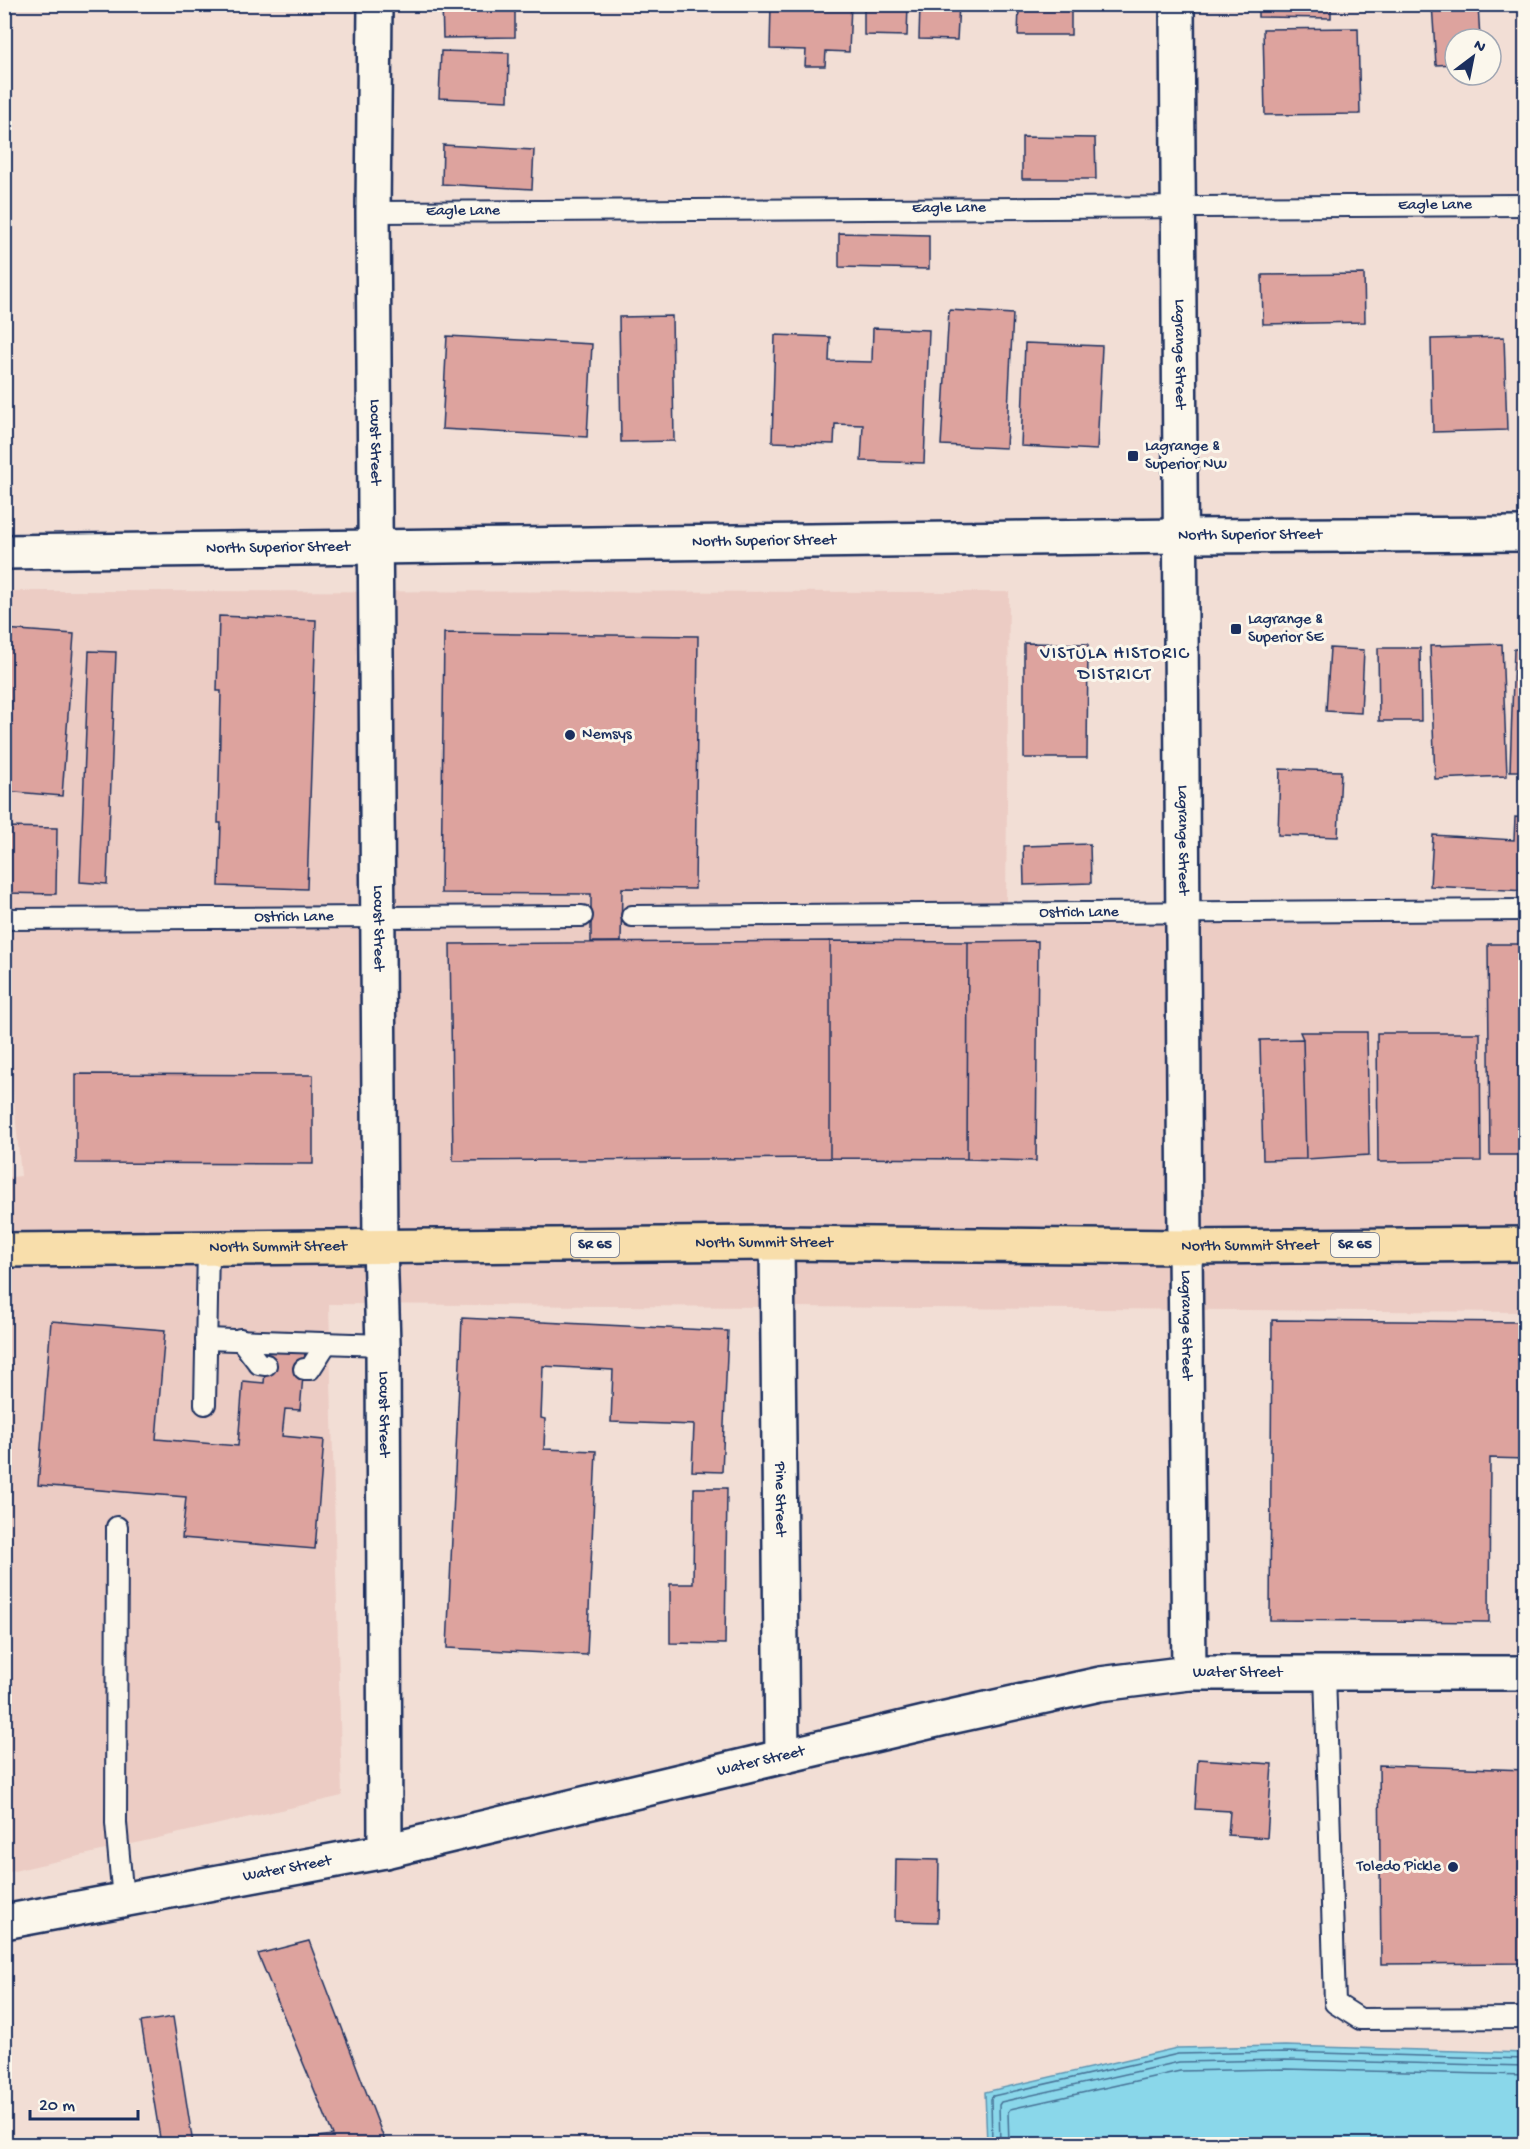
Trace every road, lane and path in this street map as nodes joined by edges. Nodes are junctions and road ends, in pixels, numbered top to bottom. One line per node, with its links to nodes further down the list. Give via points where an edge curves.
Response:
1 (375, 4): 5 (street, Locust Street)
2 (1177, 4): 4 (street, Lagrange Street)
3 (1526, 205): 4 (lane, Eagle Lane)
4 (1179, 207): 5 (lane, Eagle Lane); 7 (street, Lagrange Street)
5 (372, 212): 8 (street, Locust Street)
6 (1526, 534): 7 (street, North Superior Street)
7 (1181, 536): 8 (street, North Superior Street); 11 (street, Lagrange Street)
8 (376, 548): 9 (street, North Superior Street); 14 (street, Locust Street)
9 (4, 552)
10 (1526, 910): 11 (lane, Ostrich Lane)
11 (1183, 913): 13 (lane, Ostrich Lane); 19 (street, Lagrange Street)
12 (582, 916): 14 (lane, Ostrich Lane)
13 (632, 916)
14 (378, 917): 15 (lane, Ostrich Lane); 18 (street, Locust Street)
15 (4, 919)
16 (777, 1243): 18 (main road, North Summit Street / SR 65); 19 (main road, North Summit Street / SR 65); 33 (street, Pine Street)
17 (1526, 1244): 19 (main road, North Summit Street / SR 65)
18 (380, 1246): 20 (main road, North Summit Street / SR 65); 25 (street, Locust Street)
19 (1185, 1247): 30 (street, Lagrange Street)
20 (208, 1248): 21 (main road, North Summit Street / SR 65); 22 (lane)
21 (4, 1250)
22 (206, 1339): 23 (lane); 28 (lane)
23 (240, 1339): 24 (lane); 26 (lane, via 259,1364)
24 (326, 1344): 25 (lane); 27 (lane, via 310,1369)
25 (383, 1345): 34 (street, Locust Street)
26 (266, 1365)
27 (304, 1369)
28 (205, 1404)
29 (117, 1527): 35 (lane, via 117,1823)
30 (1189, 1673): 31 (street, Water Street); 33 (street, Water Street, via 1100,1684)
31 (1325, 1673): 32 (street, Water Street); 37 (lane, via 1335,2003 1360,2019)
32 (1526, 1673)
33 (782, 1757): 34 (street, Water Street)
34 (385, 1851): 35 (street, Water Street)
35 (123, 1900): 36 (street, Water Street)
36 (4, 1922)
37 (1526, 2018)

